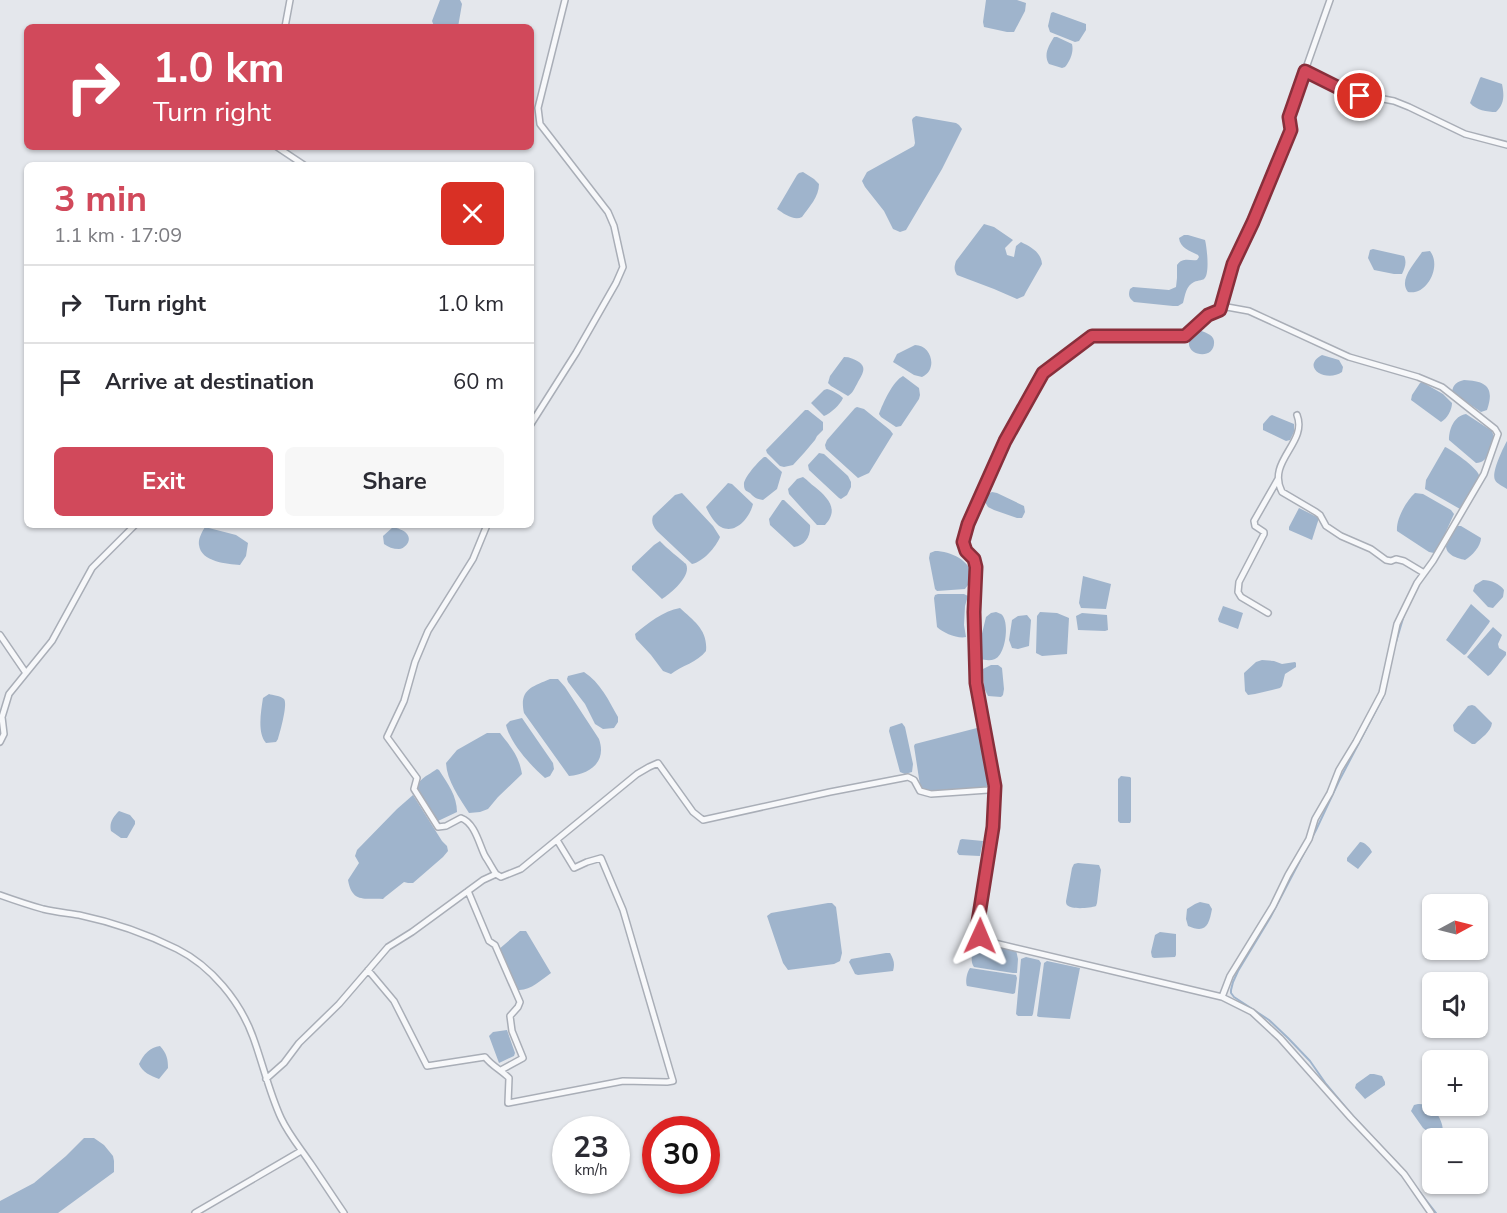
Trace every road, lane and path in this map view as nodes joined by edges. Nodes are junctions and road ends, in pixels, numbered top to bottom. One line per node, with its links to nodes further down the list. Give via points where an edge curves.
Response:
1 (290, 0): 4 (street)
2 (566, 0): 11 (street, via 538,108 540,124 608,212 623,267)
3 (1330, 0): 5 (street)
4 (286, 24)
5 (1305, 71): 6 (street, via 1347,92 1394,101 1465,134); 9 (street, via 1289,117 1291,130 1233,264)
6 (1507, 145)
7 (282, 150): 8 (street)
8 (300, 162)
9 (1220, 310): 15 (street, via 1227,307 1250,311 1349,357 1442,387 1495,429 1497,440 1484,474); 20 (street, via 1208,315 1185,336 1092,336 1043,373 1005,441 963,542 976,567 976,683)
10 (1297, 415): 12 (street, via 1298,431 1279,468)
11 (534, 419)
12 (1278, 479): 15 (street, via 1282,492 1316,512 1326,526 1341,536 1386,560 1404,561); 16 (street, via 1254,521 1264,534 1238,588 1241,597)
13 (132, 528): 18 (street, via 92,568 52,641)
14 (486, 528): 22 (street, via 473,559 428,631 387,737 417,777 414,789 438,827 461,818 466,820)
15 (1424, 573): 26 (street, via 1397,624 1382,693 1339,770 1309,839 1230,976)
16 (1268, 613)
17 (0, 635): 18 (street)
18 (26, 673): 19 (street, via 6,700)
19 (0, 742)
20 (995, 786): 21 (street, via 988,790 931,794 920,791 908,777 703,820 658,763 637,774); 26 (street, via 993,827 977,928 980,936 986,941)
21 (557, 840): 22 (street, via 521,869 501,877); 27 (street, via 574,868 601,858 623,910 673,1081 623,1081 508,1103 509,1078)
22 (496, 874): 23 (street)
23 (468, 891): 25 (street, via 388,947); 27 (street, via 520,1002 510,1016 523,1058)
24 (0, 895): 28 (street, via 133,931 178,950 203,967 242,1014)
25 (368, 970): 27 (street, via 394,1001 427,1066 485,1057); 28 (street)
26 (1222, 997): 32 (street, via 1252,1012 1280,1038 1404,1174)
27 (501, 1070)
28 (266, 1079): 29 (street, via 282,1120)
29 (301, 1151): 30 (street); 31 (street)
30 (195, 1213)
31 (344, 1213)
32 (1431, 1213)

